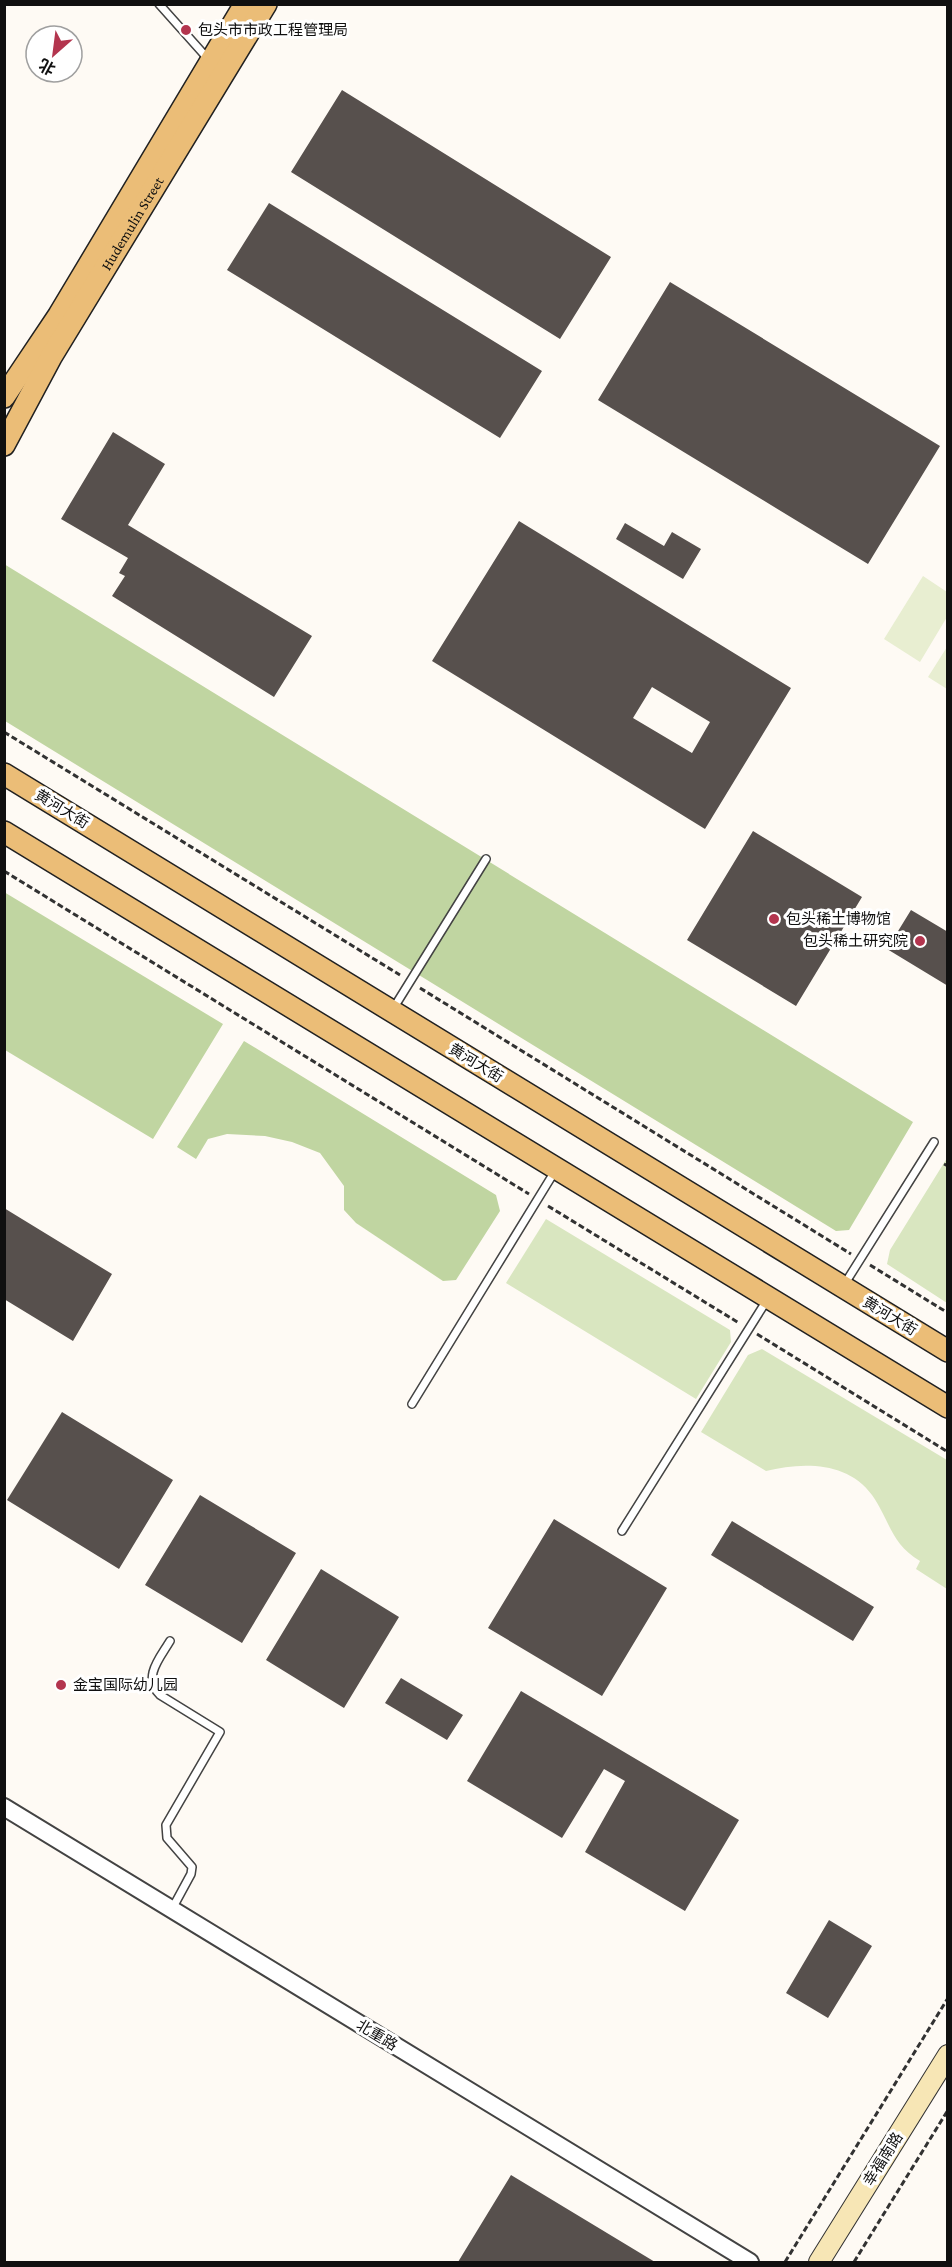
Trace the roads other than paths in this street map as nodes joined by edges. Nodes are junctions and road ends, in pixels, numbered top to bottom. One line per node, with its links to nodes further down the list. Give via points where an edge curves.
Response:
1 (159, 4): 4 (lane)
2 (245, 4): 4 (main road, Hudemulin Street)
3 (267, 4): 6 (main road, Hudemulin Street, via 51,357)
4 (211, 62): 5 (main road, Hudemulin Street, via 59,315)
5 (4, 397)
6 (4, 445)
7 (4, 774): 10 (main road, 黄河大街)
8 (4, 832): 12 (main road)
9 (486, 860): 10 (lane)
10 (392, 1011): 13 (main road, 黄河大街)
11 (934, 1142): 13 (lane)
12 (556, 1168): 14 (main road); 16 (lane)
13 (843, 1287): 15 (main road, 黄河大街)
14 (768, 1298): 17 (main road); 18 (lane)
15 (948, 1351)
16 (412, 1404)
17 (948, 1407)
18 (622, 1531)
19 (170, 1641): 21 (lane, via 152,1674 154,1687 160,1695 220,1732 166,1826 167,1838 192,1867)
20 (4, 1807): 21 (street, 北重路)
21 (172, 1909): 23 (street, 北重路)
22 (948, 2055): 24 (main road, 幸福南路)
23 (750, 2262)
24 (819, 2262)

